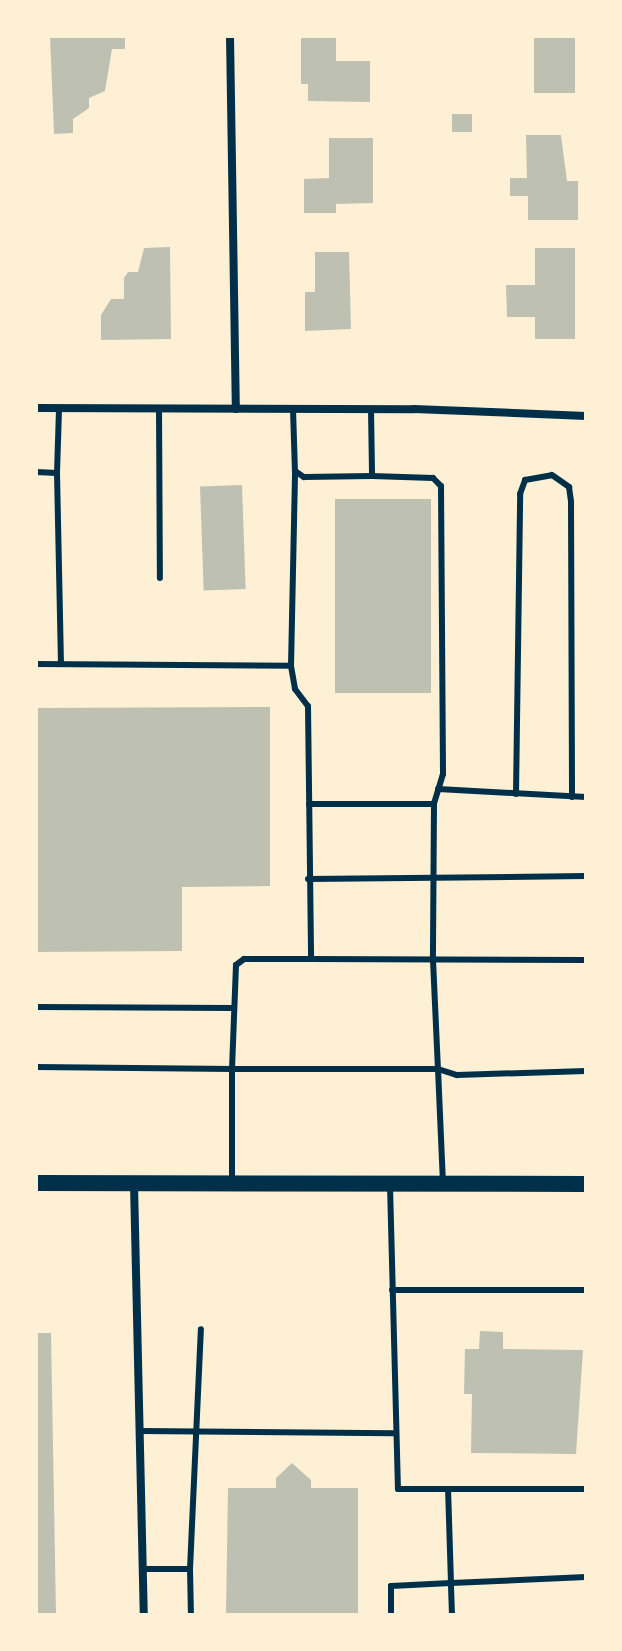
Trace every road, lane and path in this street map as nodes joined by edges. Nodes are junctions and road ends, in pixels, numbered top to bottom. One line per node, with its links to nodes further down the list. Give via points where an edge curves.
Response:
1 (230, 36): 5 (street)
2 (36, 408): 3 (street)
3 (59, 408): 4 (street); 11 (lane)
4 (159, 408): 5 (street); 13 (lane)
5 (236, 409): 6 (street)
6 (293, 409): 7 (street); 9 (lane)
7 (371, 409): 8 (street); 12 (lane)
8 (586, 416)
9 (295, 471): 12 (lane, via 304,477); 16 (lane)
10 (36, 472): 11 (lane)
11 (57, 473): 14 (lane)
12 (372, 476): 17 (lane, via 433,478 441,486 443,774)
13 (160, 578)
14 (61, 663): 15 (lane); 16 (lane)
15 (36, 664)
16 (291, 666): 21 (lane, via 295,689 308,706)
17 (438, 789): 18 (lane); 22 (lane)
18 (516, 794): 19 (lane); 19 (lane, via 520,494 525,480 552,475 569,487 571,502)
19 (572, 797): 20 (lane)
20 (586, 797)
21 (309, 804): 22 (lane); 25 (lane)
22 (434, 804): 23 (lane)
23 (437, 875): 24 (lane); 25 (lane); 27 (lane)
24 (586, 876)
25 (308, 879): 26 (lane)
26 (311, 959): 27 (lane); 30 (lane, via 244,959 234,974)
27 (433, 960): 28 (lane); 33 (lane)
28 (586, 960)
29 (36, 1007): 30 (lane)
30 (233, 1008): 32 (lane)
31 (36, 1067): 32 (lane)
32 (232, 1069): 33 (lane); 37 (lane)
33 (438, 1069): 34 (lane, via 457,1075); 39 (lane)
34 (586, 1071)
35 (36, 1183): 36 (main road)
36 (134, 1184): 37 (main road); 44 (street)
37 (232, 1184): 38 (main road)
38 (390, 1184): 39 (main road); 41 (lane)
39 (443, 1184): 40 (main road)
40 (586, 1184)
41 (392, 1290): 42 (lane); 45 (lane)
42 (586, 1290)
43 (201, 1329): 46 (lane)
44 (140, 1431): 46 (lane); 49 (street)
45 (394, 1433): 46 (lane); 47 (lane, via 398,1489)
46 (197, 1434): 50 (lane)
47 (448, 1489): 48 (lane); 52 (lane)
48 (586, 1489)
49 (142, 1569): 50 (lane); 53 (street)
50 (190, 1569): 54 (lane)
51 (586, 1577): 52 (lane)
52 (451, 1583): 55 (lane, via 391,1586); 56 (lane)
53 (144, 1615)
54 (191, 1615)
55 (391, 1615)
56 (452, 1615)

